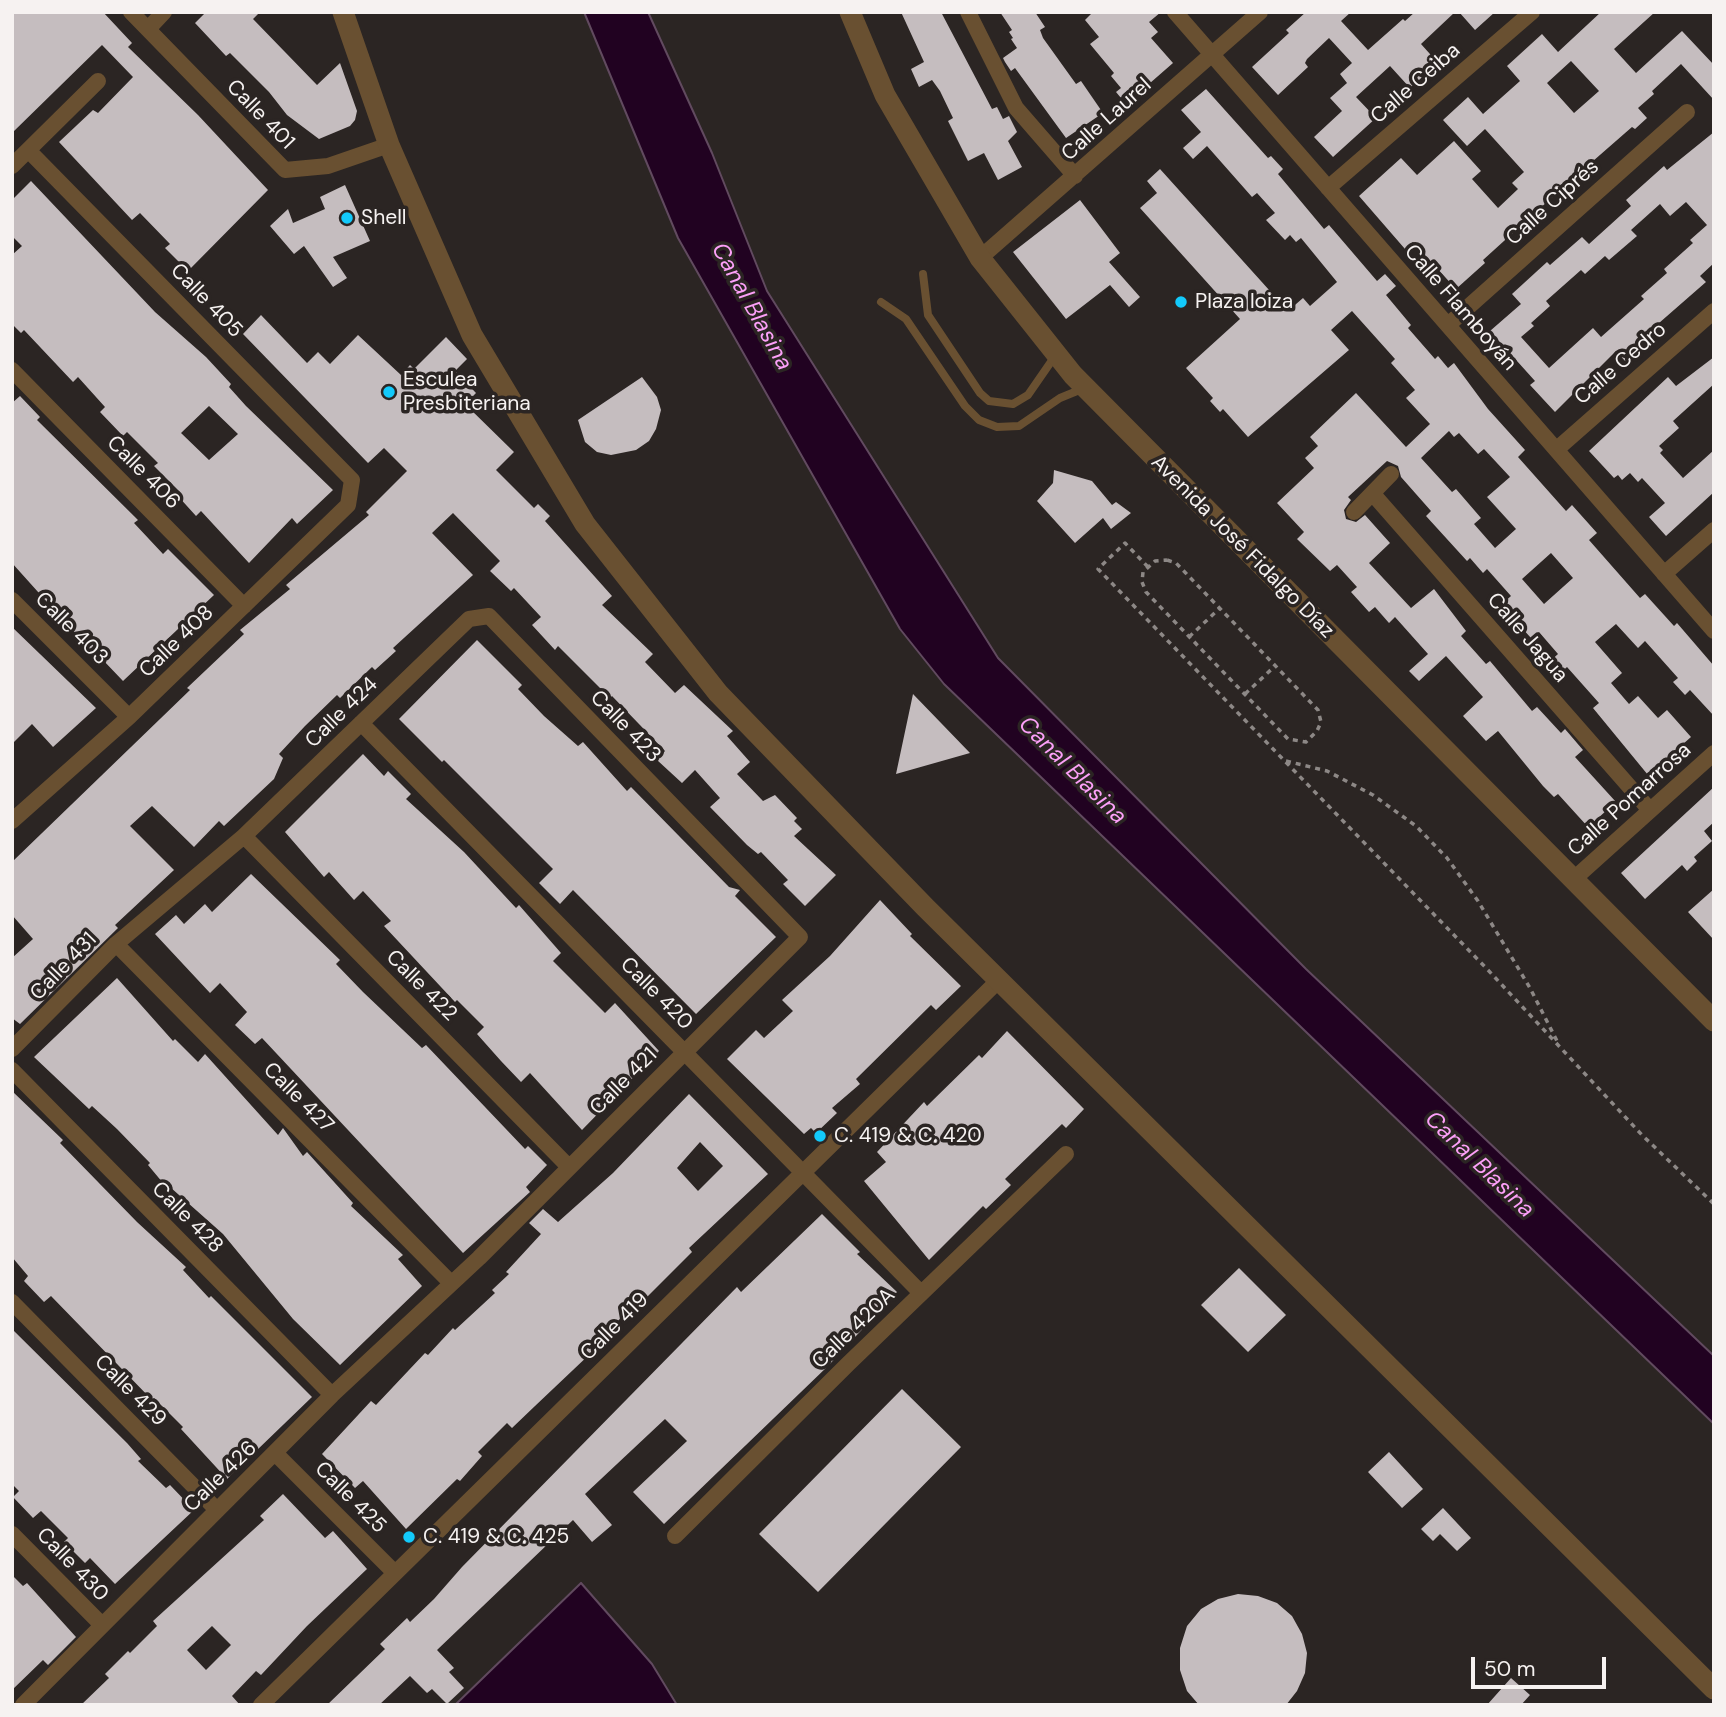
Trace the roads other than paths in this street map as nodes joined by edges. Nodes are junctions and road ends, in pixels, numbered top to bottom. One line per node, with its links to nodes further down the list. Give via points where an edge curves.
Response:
1 (131, 12): 9 (street, Calle 401)
2 (164, 12): 9 (street)
3 (343, 12): 13 (street)
4 (850, 12): 18 (street, Avenida José Fidalgo Díaz, via 885,95)
5 (968, 12): 16 (street, via 1016,108)
6 (1175, 12): 10 (street, Calle Flamboyán)
7 (1260, 12): 10 (street, Calle Laurel)
8 (1532, 12): 17 (street, Calle Ceiba)
9 (148, 29): 13 (street, Calle 401, via 285,170 328,166)
10 (1211, 55): 16 (street, Calle Laurel); 17 (street, Calle Flamboyán)
11 (99, 81): 14 (street)
12 (1687, 112): 22 (street, Calle Ciprés)
13 (389, 145): 46 (street, via 472,335 585,524 718,693)
14 (29, 151): 15 (street); 28 (street, Calle 405)
15 (12, 166)
16 (1075, 176): 18 (street, Calle Laurel)
17 (1328, 188): 22 (street, Calle Flamboyán)
18 (980, 258): 23 (street, Avenida José Fidalgo Díaz)
19 (923, 274): 23 (lane, via 928,315 989,401 1013,404 1028,395)
20 (881, 302): 25 (lane, via 906,319 979,420 997,427 1019,426 1059,398)
21 (1714, 311): 26 (street, Calle Cedro)
22 (1448, 326): 26 (street, Calle Flamboyán)
23 (1056, 354): 25 (street, Avenida José Fidalgo Díaz)
24 (12, 370): 34 (street, Calle 406)
25 (1086, 388): 43 (street, Avenida José Fidalgo Díaz)
26 (1557, 449): 32 (street, Calle Flamboyán)
27 (1391, 474): 29 (street)
28 (352, 480): 34 (street, Calle 408, via 348,505)
29 (1373, 494): 30 (street); 40 (street, Calle Jagua)
30 (1354, 512)
31 (1714, 530): 32 (street)
32 (1664, 574): 36 (street, Calle Flamboyán)
33 (12, 600): 37 (street, Calle 403)
34 (244, 606): 37 (street, Calle 408)
35 (469, 619): 38 (street, Calle 424); 44 (street, Calle 423, via 489,616)
36 (1714, 631)
37 (129, 718): 41 (street, Calle 408)
38 (361, 723): 42 (street, Calle 424); 49 (street, Calle 420)
39 (1714, 753): 40 (street, Calle Pomarrosa)
40 (1649, 809): 43 (street, Calle Pomarrosa)
41 (12, 821)
42 (244, 836): 45 (street, Calle 424); 52 (street, Calle 422)
43 (1575, 878): 47 (street, Avenida José Fidalgo Díaz)
44 (745, 881): 49 (street, Calle 421, via 800,937)
45 (116, 944): 48 (street, Calle 431); 54 (street, Calle 427)
46 (999, 980): 53 (street, Calle 419); 64 (street)
47 (1714, 1021)
48 (12, 1049)
49 (684, 1052): 52 (street, Calle 421); 53 (street, Calle 420)
50 (12, 1070): 57 (street, Calle 428)
51 (1066, 1154): 55 (street, Calle 420A)
52 (568, 1166): 54 (street, Calle 421)
53 (802, 1173): 55 (street, Calle 420); 62 (street, Calle 419)
54 (450, 1282): 57 (street, Calle 426)
55 (922, 1293): 61 (street, Calle 420A)
56 (12, 1302): 59 (street, Calle 429)
57 (332, 1395): 58 (street, Calle 426)
58 (275, 1454): 59 (street, Calle 426); 62 (street, Calle 425)
59 (217, 1510): 63 (street, Calle 426)
60 (12, 1534): 63 (street, Calle 430)
61 (675, 1536)
62 (395, 1573): 66 (street, Calle 419)
63 (102, 1625): 65 (street, Calle 426)
64 (1714, 1689)
65 (23, 1705)
66 (261, 1705)

